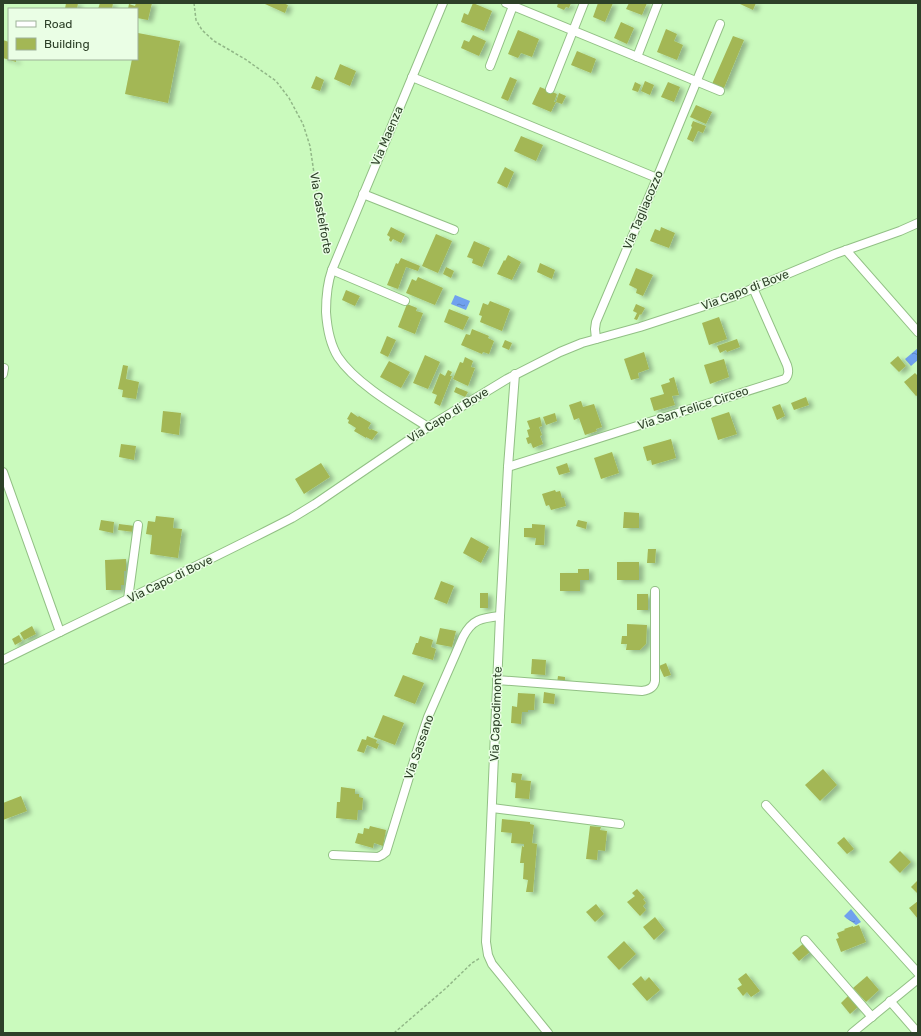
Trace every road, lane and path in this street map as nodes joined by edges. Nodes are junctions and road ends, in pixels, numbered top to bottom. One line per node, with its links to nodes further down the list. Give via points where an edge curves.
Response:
1 (194, 3): 19 (path, Via Castelforte, via 196,20 202,30 214,42 276,81 303,124 310,146 322,227)
2 (443, 3): 10 (street, Via Maenza)
3 (584, 3): 7 (street)
4 (658, 3): 8 (street)
5 (510, 4): 7 (street); 9 (street)
6 (720, 24): 11 (street, Via Tagliacozzo)
7 (573, 31): 8 (street); 12 (street)
8 (637, 57): 11 (street)
9 (490, 66)
10 (412, 77): 14 (street); 15 (street, Via Maenza)
11 (697, 82): 13 (street); 14 (street, Via Tagliacozzo)
12 (550, 89)
13 (720, 91)
14 (657, 178): 23 (street, Via Tagliacozzo, via 596,322)
15 (363, 194): 17 (street); 19 (street, Via Maenza)
16 (918, 223): 18 (street, Via Capo di Bove)
17 (454, 230)
18 (846, 250): 20 (street, Via Capo di Bove); 22 (street)
19 (332, 270): 21 (street); 25 (street, Via Castelforte, via 326,293 326,316 334,350 352,373 369,388)
20 (753, 288): 23 (street, Via Capo di Bove, via 724,300); 26 (street, Via San Felice Circeo, via 787,365 789,372 785,379)
21 (405, 301)
22 (918, 332)
23 (596, 339): 24 (street, Via Capo di Bove, via 567,348)
24 (515, 374): 25 (street, Via Capo di Bove); 26 (street, Via Capodimonte)
25 (428, 427): 30 (street, Via Capo di Bove, via 299,514)
26 (508, 467): 31 (street, Via Capodimonte)
27 (3, 472): 32 (street)
28 (138, 525): 30 (street)
29 (655, 591): 34 (street, via 654,684 651,688 642,690)
30 (128, 599): 32 (street, Via Capo di Bove)
31 (500, 616): 34 (street, Via Capodimonte); 38 (street, Via Sassano, via 476,621 463,637 423,731 386,852 378,857)
32 (60, 632): 33 (street, Via Capo di Bove)
33 (3, 660)
34 (497, 680): 36 (street, Via Capodimonte)
35 (766, 805): 41 (street)
36 (492, 808): 37 (street); 40 (street, Via Capodimonte, via 486,934)
37 (620, 824)
38 (333, 855)
39 (805, 940): 44 (street)
40 (488, 955): 45 (path, via 472,963 445,990); 46 (street, Via Capodimonte, via 490,962)
41 (918, 973)
42 (918, 979): 43 (street)
43 (890, 1002): 44 (street); 48 (street)
44 (872, 1017): 47 (street)
45 (394, 1033)
46 (548, 1033)
47 (852, 1033)
48 (918, 1033)

